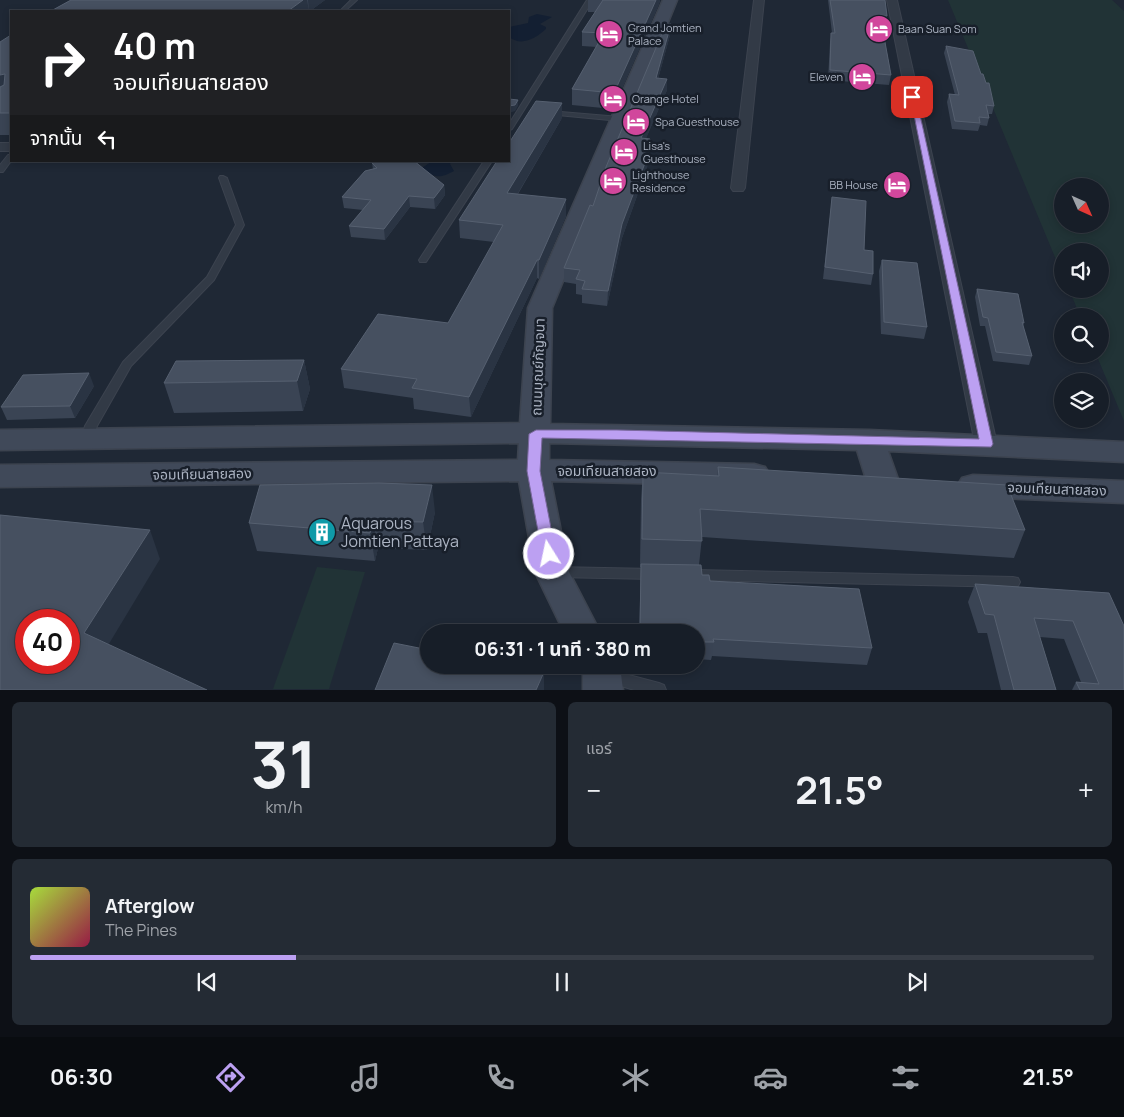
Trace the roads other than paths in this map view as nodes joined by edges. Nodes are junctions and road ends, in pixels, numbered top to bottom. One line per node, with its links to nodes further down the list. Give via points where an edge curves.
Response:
1 (354, 0): 6 (lane)
2 (590, 0): 7 (lane)
3 (670, 0): 10 (main road, ถนนบุณย์กัญจนา)
4 (759, 0): 16 (street)
5 (892, 0): 22 (street)
6 (343, 10)
7 (521, 110): 8 (lane); 11 (lane)
8 (531, 111)
9 (541, 112): 10 (lane)
10 (620, 119): 18 (main road, ถนนบุณย์กัญจนา, via 540,308)
11 (510, 127)
12 (10, 158): 14 (lane)
13 (487, 162): 17 (lane)
14 (0, 170)
15 (223, 178): 20 (lane, via 240,225 211,278 127,364 91,426)
16 (738, 188)
17 (423, 260)
18 (536, 434): 20 (main road); 21 (main road); 24 (main road, ถนนบุณย์กัญจนา)
19 (0, 440): 20 (main road)
20 (87, 440)
21 (868, 440): 22 (main road); 27 (main road, จอมเทียนสายสอง, via 898,483)
22 (986, 444): 23 (main road)
23 (1124, 452)
24 (534, 471): 25 (main road, จอมเทียนสายสอง, via 462,469); 26 (main road, จอมเทียนสายสอง, via 669,471); 28 (main road, ถนนบุณย์กัญจนา)
25 (0, 476)
26 (786, 477)
27 (1124, 492)
28 (552, 572): 29 (lane); 30 (main road, ถนนบุณย์กัญจนา)
29 (1013, 582)
30 (578, 624)
31 (601, 676): 32 (lane)
32 (659, 690)

